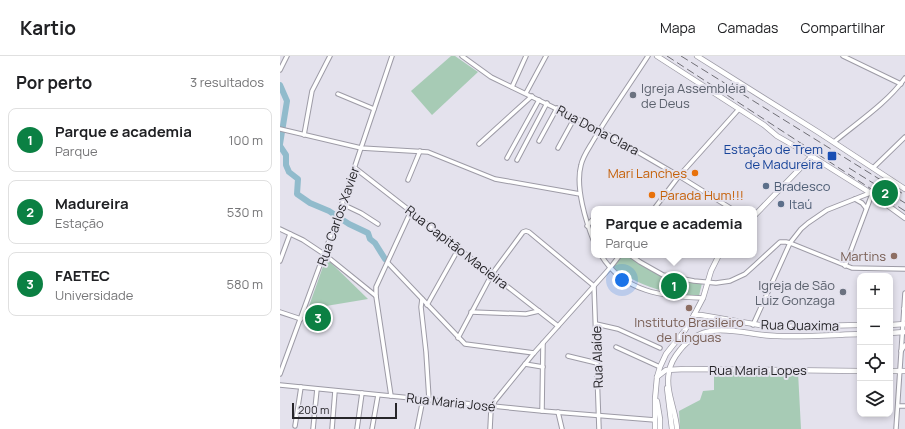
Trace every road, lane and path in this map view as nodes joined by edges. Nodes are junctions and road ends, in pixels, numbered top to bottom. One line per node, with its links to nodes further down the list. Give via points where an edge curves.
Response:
1 (287, 56): 11 (street)
2 (330, 56): 26 (street, via 312,90)
3 (392, 56): 21 (street, Rua Carlos Xavier)
4 (462, 56): 14 (street, Rua Dona Clara, via 487,74)
5 (526, 56): 14 (street)
6 (546, 56): 15 (street)
7 (648, 56): 25 (street)
8 (657, 56): 22 (main road)
9 (696, 56): 29 (main road)
10 (843, 56): 13 (street)
11 (280, 70)
12 (905, 78): 13 (street)
13 (901, 84): 29 (street)
14 (512, 86): 15 (street, Rua Dona Clara)
15 (526, 93): 17 (street, Rua Dona Clara)
16 (338, 94): 21 (street)
17 (532, 96): 18 (street, Rua Dona Clara); 30 (street)
18 (540, 100): 19 (street, Rua Dona Clara); 35 (street)
19 (547, 103): 20 (street, Rua Dona Clara); 36 (street)
20 (557, 108): 23 (street, Rua Dona Clara); 28 (street)
21 (374, 109): 31 (street, Rua Carlos Xavier)
22 (739, 109): 34 (main road, via 776,136); 39 (street)
23 (575, 117): 25 (street, Rua Dona Clara); 32 (street)
24 (282, 129): 26 (street)
25 (600, 130): 39 (street, Rua Dona Clara); 43 (street, via 581,165)
26 (304, 135): 31 (street)
27 (905, 137): 38 (street)
28 (539, 141)
29 (834, 142): 38 (main road)
30 (479, 144)
31 (361, 148): 33 (street); 37 (street, Rua Carlos Xavier)
32 (558, 148)
33 (420, 151): 40 (street); 43 (street, via 494,179)
34 (812, 156): 42 (main road); 50 (main road)
35 (507, 158)
36 (517, 160)
37 (354, 168): 45 (street, Rua Carlos Xavier); 49 (street, Rua Capitão Macieira)
38 (873, 168): 41 (main road)
39 (679, 176): 46 (street); 47 (street, Rua Dona Clara)
40 (408, 180)
41 (905, 189)
42 (871, 193): 44 (street); 48 (street); 51 (main road)
43 (580, 194): 54 (street)
44 (855, 199): 48 (street); 58 (street, via 819,214)
45 (342, 204): 53 (street); 60 (street, Rua Carlos Xavier)
46 (656, 206)
47 (727, 206)
48 (866, 208): 67 (street)
49 (411, 211): 59 (street, Rua Capitão Macieira); 66 (street)
50 (757, 213)
51 (905, 218)
52 (591, 221): 54 (street)
53 (378, 224)
54 (587, 226): 57 (street)
55 (280, 229): 56 (street)
56 (290, 234): 60 (street); 65 (street)
57 (591, 235)
58 (790, 243): 67 (street); 71 (street, via 782,242 776,245 755,266 739,277 722,283); 86 (street)
59 (458, 248): 70 (street, Rua Capitão Macieira); 77 (street)
60 (324, 254): 74 (street); 83 (street, Rua Carlos Xavier)
61 (603, 258): 68 (street)
62 (618, 258): 68 (street)
63 (634, 258): 71 (street, via 663,275)
64 (718, 258): 71 (main road)
65 (280, 260)
66 (388, 263): 74 (street, via 377,284); 76 (street)
67 (845, 266): 69 (street, via 862,269)
68 (610, 268): 72 (street); 75 (street, via 633,285 656,294)
69 (905, 269)
70 (492, 274): 72 (street, via 526,231); 79 (street, Rua Capitão Macieira); 81 (street)
71 (707, 283): 75 (main road)
72 (594, 286): 84 (street, Rua Alaíde); 89 (street)
73 (905, 293): 78 (street)
74 (376, 296): 118 (street)
75 (703, 298): 82 (main road)
76 (422, 299): 77 (street); 121 (street)
77 (428, 305): 93 (street)
78 (904, 310): 85 (street)
79 (539, 311): 81 (street, via 526,314); 89 (street, Rua Capitão Macieira)
80 (280, 312): 83 (street)
81 (471, 312): 93 (street)
82 (694, 316): 86 (main road, Rua Quaxima, via 701,315); 104 (main road, via 666,354)
83 (301, 319): 108 (street, Rua Carlos Xavier)
84 (596, 324): 97 (street, via 618,328); 101 (street, Rua Alaíde)
85 (904, 324): 88 (main road); 91 (street)
86 (753, 325): 87 (main road, Rua Quaxima)
87 (857, 325)
88 (893, 325)
89 (558, 326): 94 (street)
90 (893, 333): 91 (main road)
91 (904, 333): 98 (street)
92 (857, 334): 105 (main road, Rua Quaxima, via 777,336 718,330 690,341 674,359)
93 (458, 338): 99 (street, via 468,345)
94 (543, 343): 99 (street); 103 (street)
95 (905, 345): 98 (street)
96 (616, 347): 104 (street)
97 (660, 348)
98 (900, 352): 107 (street)
99 (534, 353): 102 (street)
100 (568, 356): 101 (street)
101 (597, 363): 128 (street, Rua Alaíde)
102 (525, 364): 103 (street); 119 (street)
103 (543, 367): 126 (street)
104 (660, 367): 109 (main road)
105 (669, 370): 106 (main road, Rua Maria Lopes); 109 (main road); 110 (main road)
106 (857, 371)
107 (903, 371): 123 (street)
108 (280, 374)
109 (657, 377): 117 (main road)
110 (667, 383): 141 (main road); 142 (main road)
111 (280, 385): 112 (street, Rua Maria José)
112 (301, 387): 113 (street, Rua Maria José); 130 (street)
113 (317, 389): 114 (street, Rua Maria José); 131 (street)
114 (335, 391): 115 (street, Rua Maria José); 132 (street)
115 (362, 393): 116 (street, Rua Maria José); 133 (street)
116 (378, 395): 118 (street, Rua Maria José); 134 (street)
117 (656, 395): 129 (main road); 140 (main road)
118 (391, 396): 120 (street, Rua Maria José)
119 (496, 398): 122 (street); 125 (street, Rua Maria José)
120 (423, 399): 121 (street, Rua Maria José); 135 (street)
121 (430, 399): 122 (street, Rua Maria José)
122 (492, 406): 125 (street, Rua Maria José); 136 (street)
123 (898, 406): 124 (street); 143 (street)
124 (905, 406)
125 (502, 407): 126 (street, Rua Maria José)
126 (542, 411): 127 (street, Rua Maria José)
127 (558, 412): 128 (street, Rua Maria José); 137 (street)
128 (598, 416): 129 (street, Rua Maria José); 138 (street, Rua Alaíde)
129 (655, 420): 139 (main road)
130 (294, 426)
131 (313, 429)
132 (332, 429)
133 (356, 429)
134 (372, 429)
135 (417, 429)
136 (490, 429)
137 (562, 429)
138 (599, 429)
139 (655, 429)
140 (660, 429)
141 (672, 429)
142 (677, 429)
143 (896, 429)

